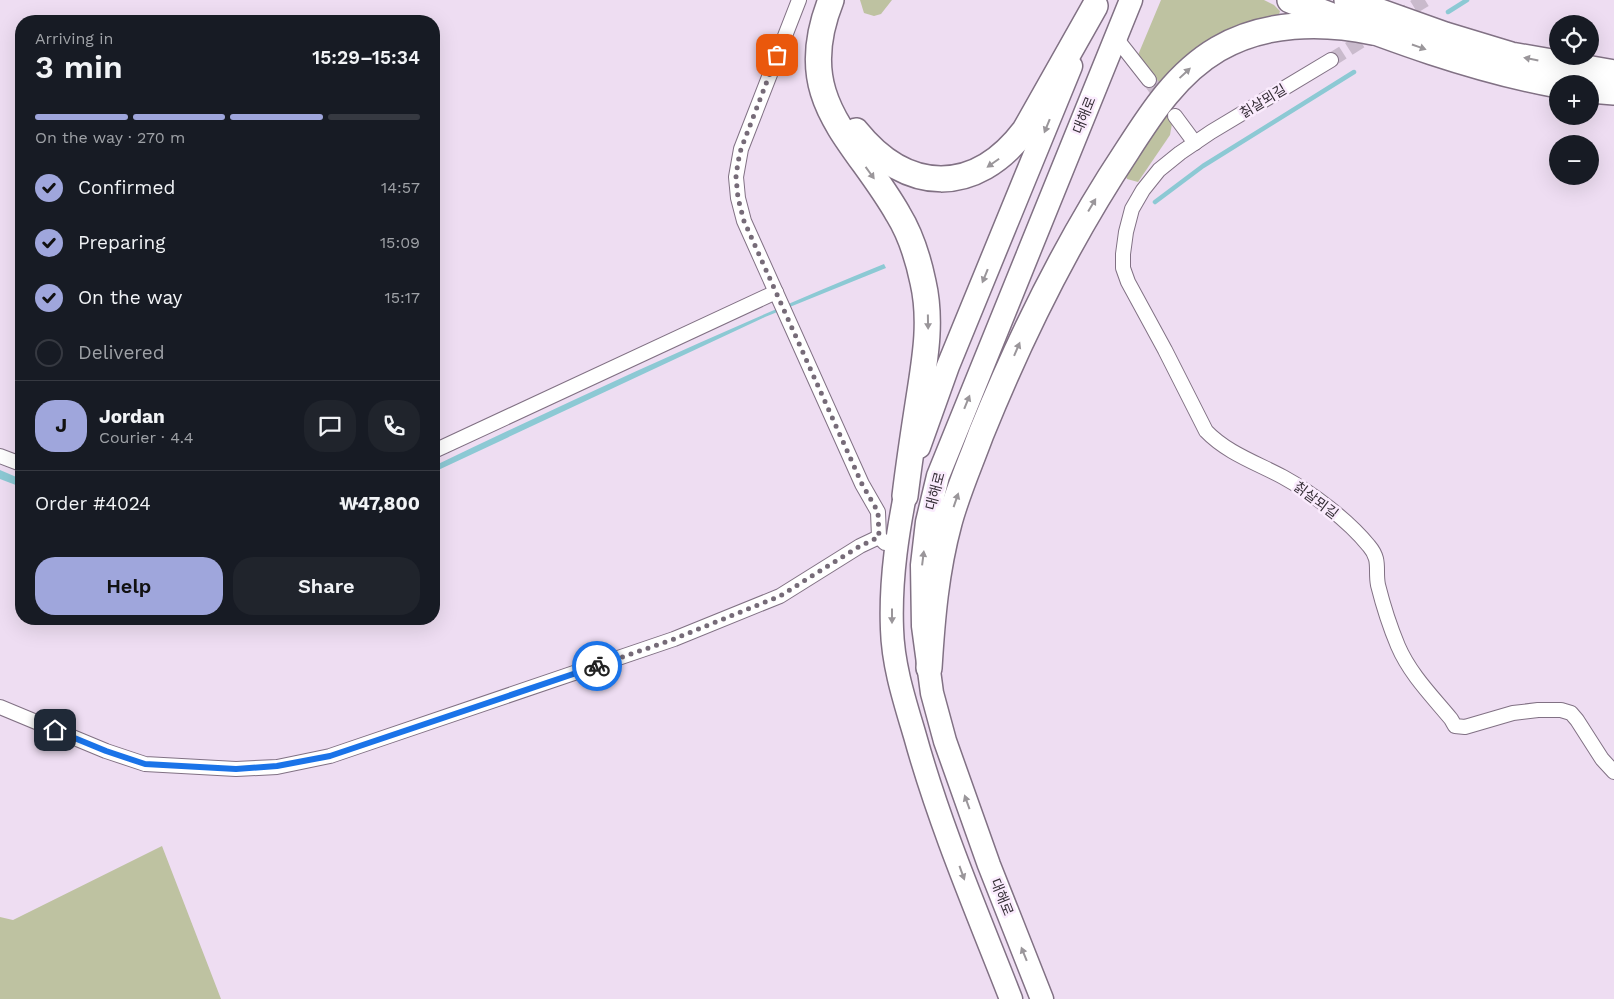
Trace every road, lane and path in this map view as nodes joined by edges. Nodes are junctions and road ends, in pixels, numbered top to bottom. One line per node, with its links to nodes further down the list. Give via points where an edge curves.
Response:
1 (799, 0): 20 (street, via 741,149 736,177 744,221)
2 (831, 0): 24 (highway, one-way to 24, via 819,44 820,75 827,104 841,132 899,216 914,246 927,302 927,344)
3 (846, 0): 8 (highway, one-way to 3, via 1014,145 976,173 949,179 918,175 888,162 866,142 846,116 832,73 837,22)
4 (1131, 0): 11 (highway, 대해로)
5 (1290, 0): 10 (highway)
6 (1347, 0): 9 (highway)
7 (1379, 0): 9 (highway)
8 (1097, 3): 24 (highway, 대해로, one-way to 24, via 948,366 926,424)
9 (1410, 22): 13 (highway, one-way to 9, via 1511,55)
10 (1373, 32): 15 (highway, one-way to 15, via 1481,68); 27 (highway, one-way to 10, via 937,576 949,522 992,406 1078,228 1144,124 1180,78 1204,58 1234,40 1292,26 1329,25)
11 (1116, 38): 14 (street); 27 (highway, 대해로, one-way to 11, via 923,626 922,565 927,522 938,476)
12 (1331, 60): 19 (street, 칡살뫼길)
13 (1614, 73)
14 (1149, 80)
15 (1549, 84)
16 (1599, 91): 17 (highway)
17 (1614, 92)
18 (1176, 116): 19 (street)
19 (1195, 143): 29 (street, 칡살뫼길, via 1159,170 1142,190 1128,224 1123,268 1206,431 1249,460 1310,492 1369,546 1376,556 1378,583 1398,645 1420,682 1455,726 1464,727 1513,713 1561,710 1577,720)
20 (777, 295): 21 (street, via 672,339); 25 (street, via 862,484 878,512)
21 (440, 448)
22 (0, 456): 23 (street)
23 (15, 462)
24 (905, 496): 26 (highway, 대해로)
25 (879, 537): 26 (street); 28 (street, via 780,596 674,639 330,756 277,766 236,769 145,764)
26 (895, 553): 30 (highway, 대해로, one-way to 30, via 892,631 900,687 923,766 962,876)
27 (929, 668): 31 (highway, 대해로, one-way to 27, via 945,742)
28 (0, 707)
29 (1614, 772)
30 (1011, 999)
31 (1042, 999)

